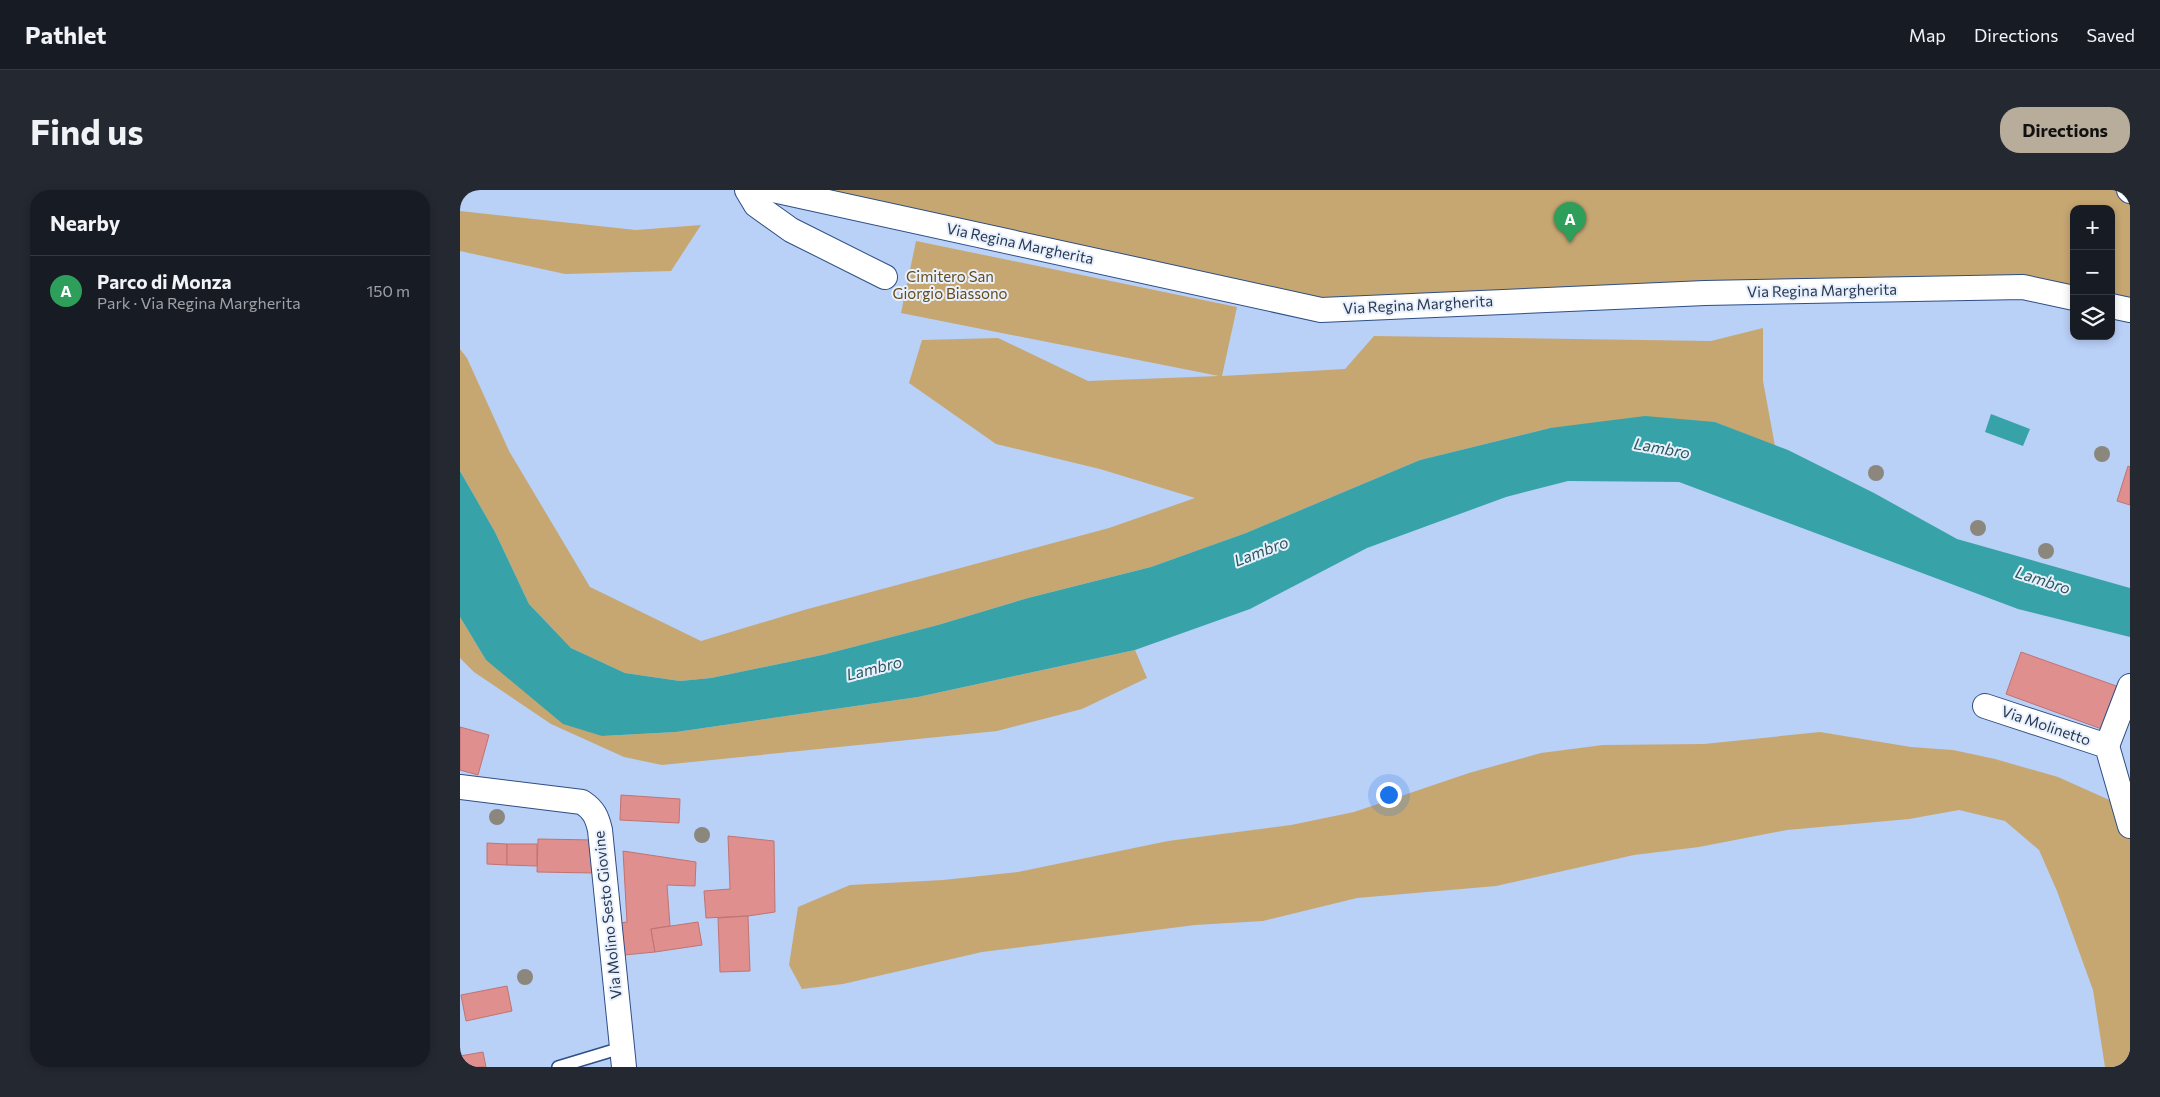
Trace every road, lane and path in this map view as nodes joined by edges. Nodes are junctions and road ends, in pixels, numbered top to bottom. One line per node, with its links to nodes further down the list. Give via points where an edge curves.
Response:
1 (747, 190): 3 (street, via 756,205 791,230)
2 (773, 190): 4 (street, Via Regina Margherita, via 1320,310 1705,293 2013,287)
3 (885, 277)
4 (2070, 297)
5 (2115, 307): 6 (street)
6 (2130, 310)
7 (2130, 686): 9 (street, Via Molinetto)
8 (1985, 706): 9 (street, Via Molinetto)
9 (2107, 746): 11 (street, Via Molinetto)
10 (460, 787): 12 (street, Via Molino Sesto Giovine, via 582,802 597,816)
11 (2130, 826)
12 (622, 1057): 13 (lane, via 565,1063)
13 (558, 1067)

